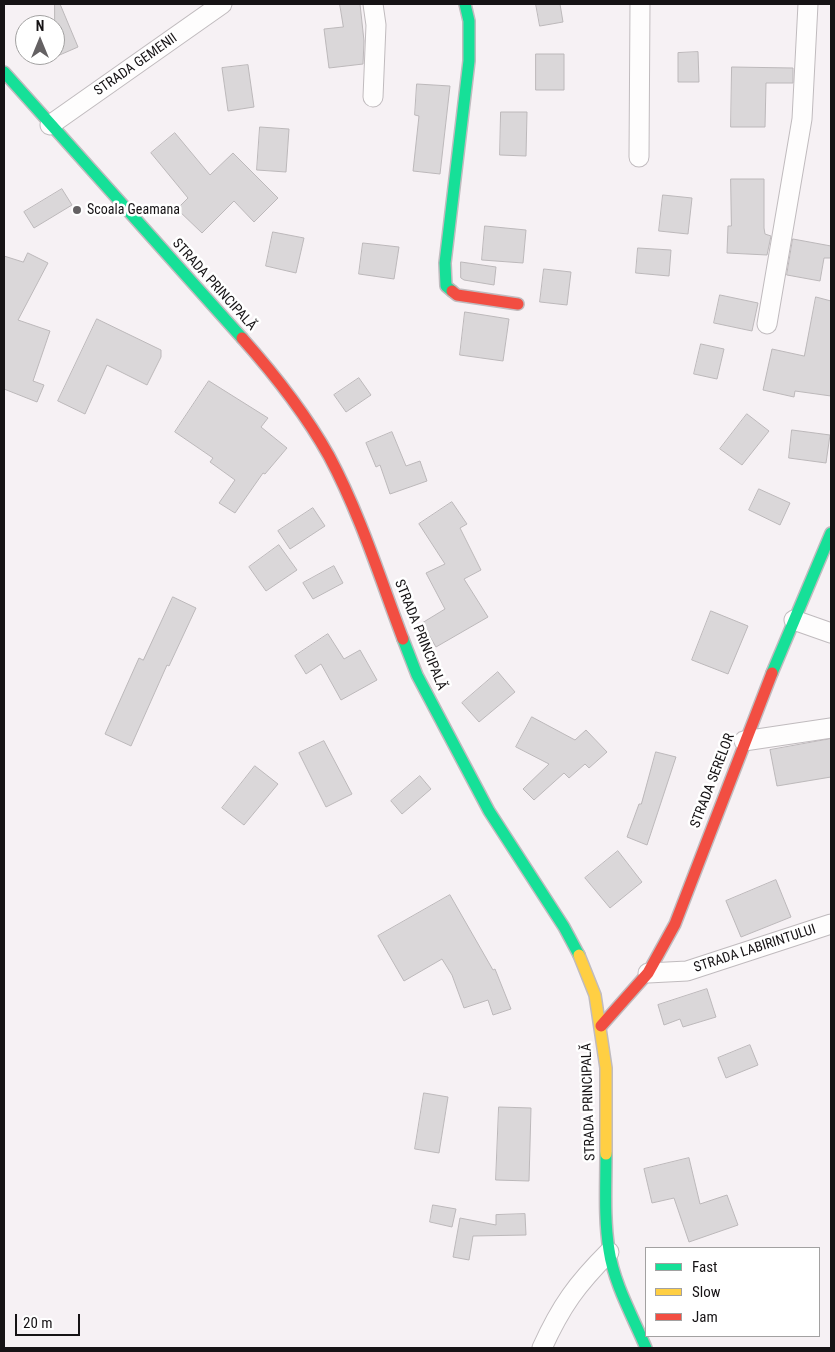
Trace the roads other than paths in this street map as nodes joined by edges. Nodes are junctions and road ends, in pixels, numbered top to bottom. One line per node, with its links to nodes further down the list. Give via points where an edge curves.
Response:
1 (222, 4): 8 (street, STRADA GEMENII)
2 (373, 4): 7 (street, via 376,25)
3 (465, 4): 10 (main road, via 469,21 469,61 445,263 446,286 457,295)
4 (640, 4): 9 (street)
5 (808, 4): 11 (street, via 802,119)
6 (7, 84): 8 (main road, STRADA PRINCIPALĂ)
7 (373, 97)
8 (50, 126): 19 (main road, STRADA PRINCIPALĂ, via 283,384 329,456 355,511 417,675 489,811 580,956 595,995)
9 (639, 158)
10 (518, 304)
11 (767, 324)
12 (831, 533): 13 (main road, STRADA SERELOR)
13 (794, 620): 14 (street); 16 (main road, STRADA SERELOR)
14 (831, 633)
15 (831, 728): 16 (street)
16 (744, 741): 18 (main road, STRADA SERELOR, via 675,924)
17 (831, 924): 18 (street, STRADA LABIRINTULUI, via 686,971)
18 (648, 973): 19 (main road, STRADA SERELOR)
19 (601, 1026): 20 (main road, STRADA PRINCIPALĂ, via 606,1068 606,1214)
20 (610, 1252): 21 (street, via 579,1282 557,1314); 22 (main road, STRADA PRINCIPALĂ, via 617,1280)
21 (542, 1348)
22 (646, 1348)

